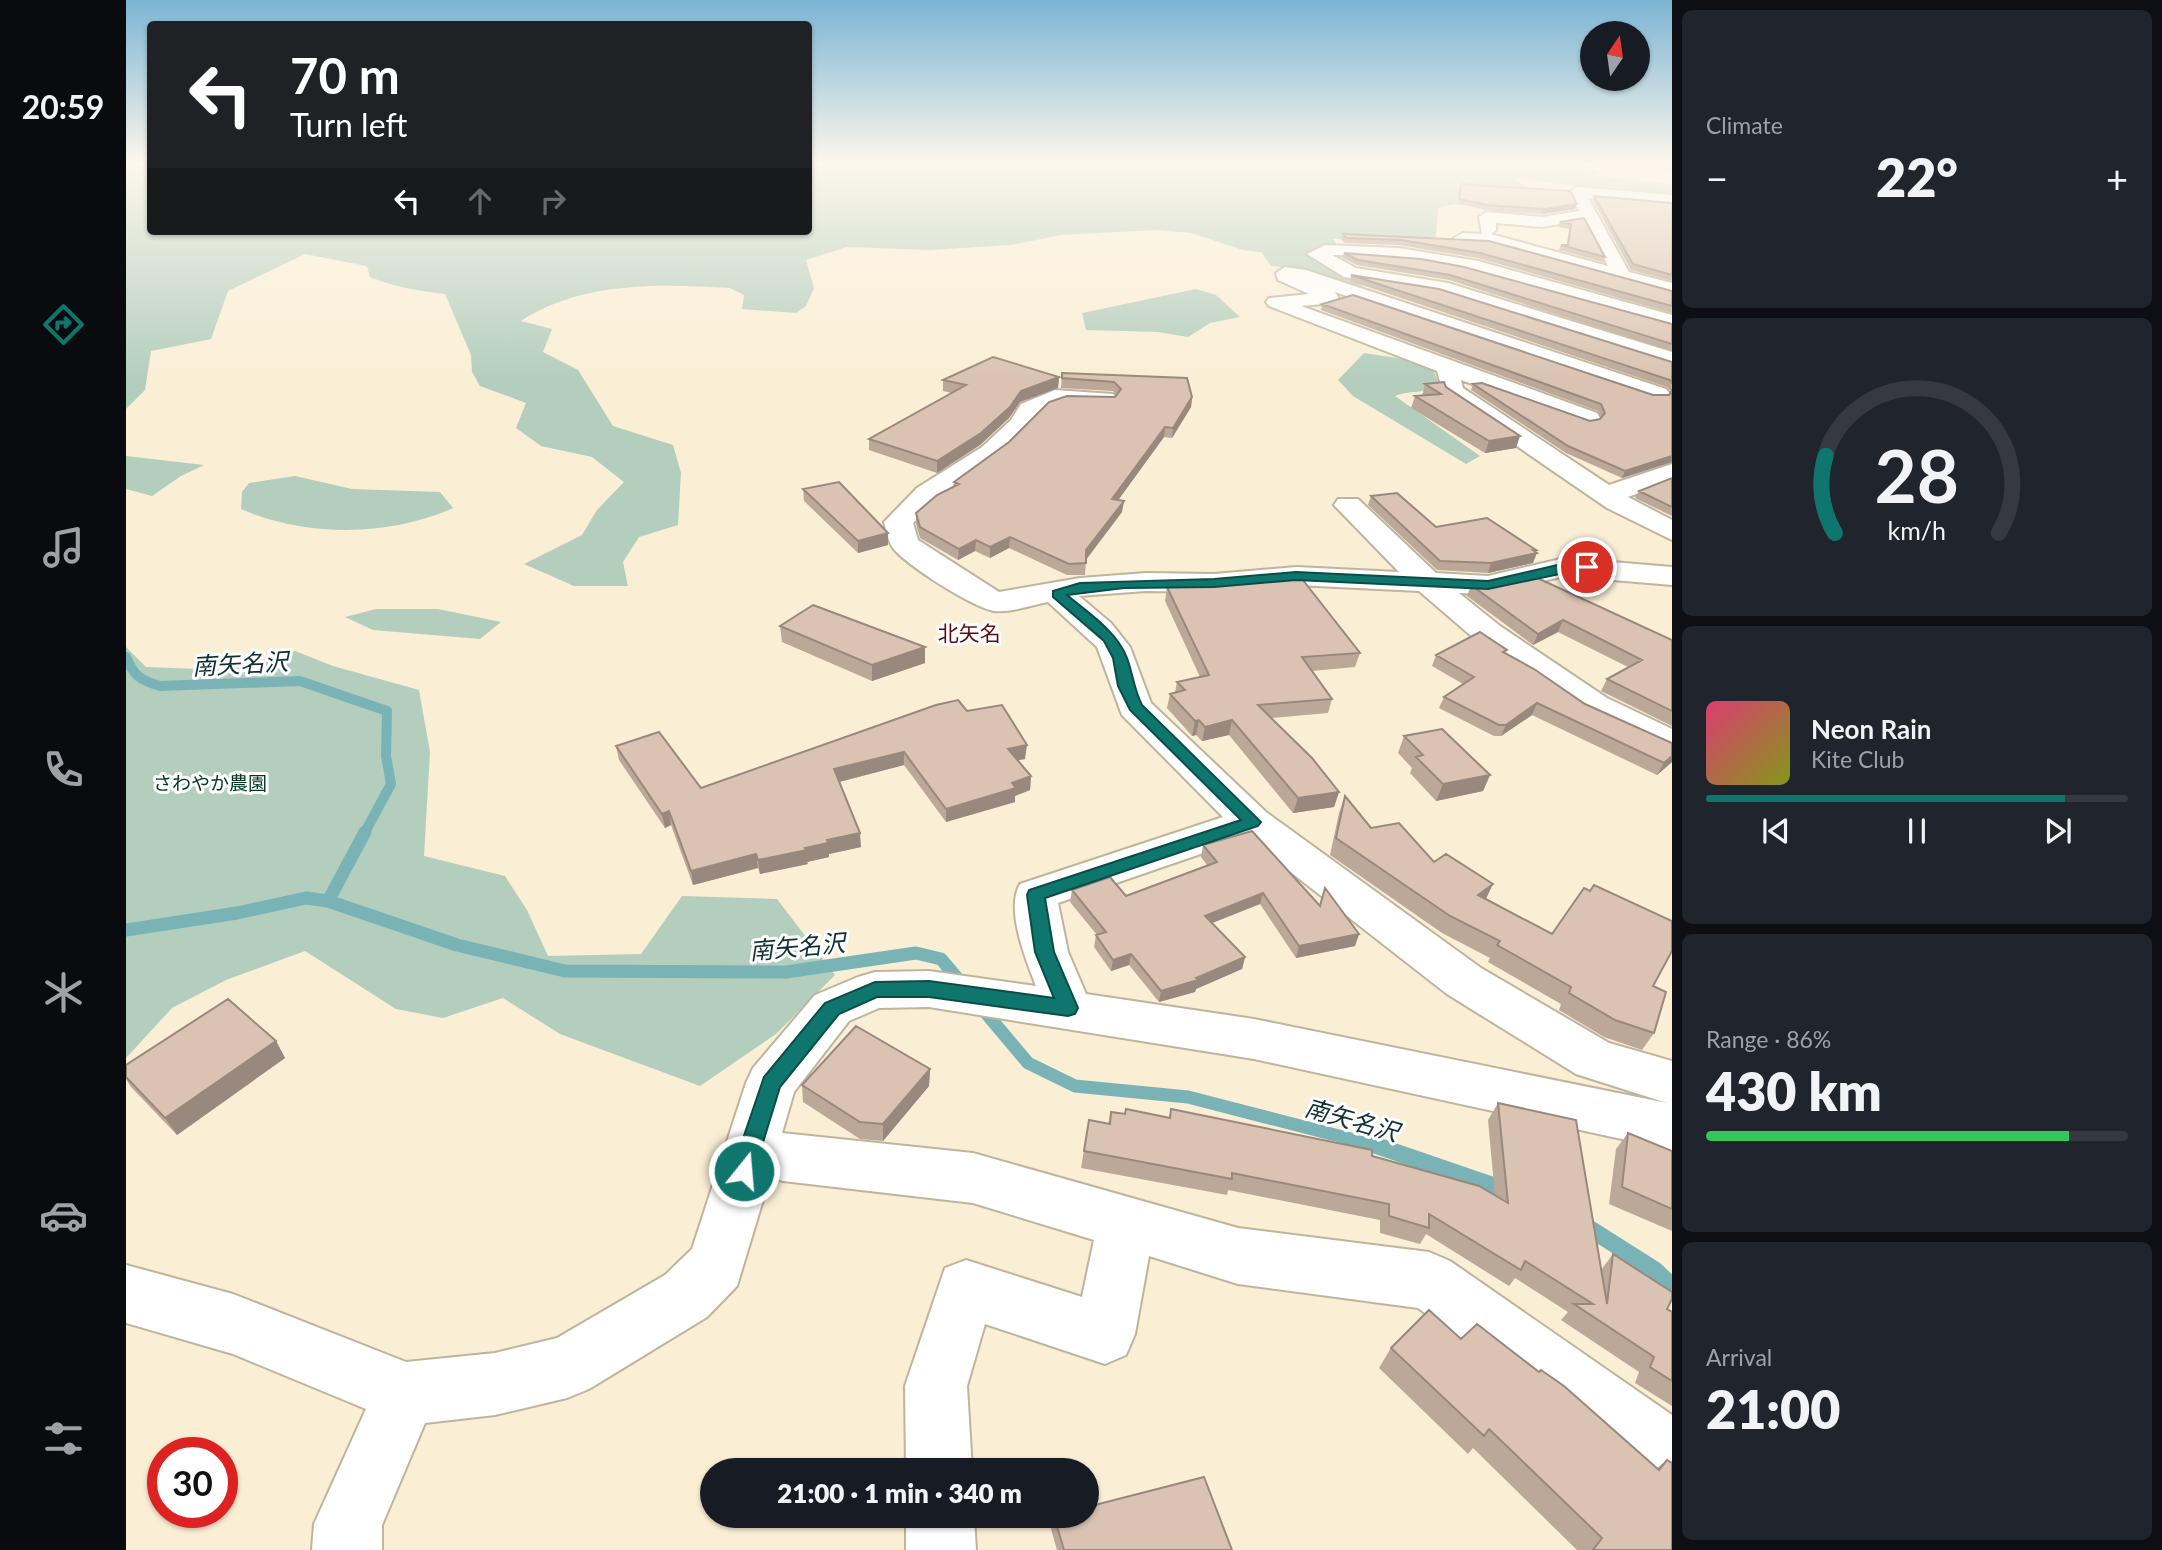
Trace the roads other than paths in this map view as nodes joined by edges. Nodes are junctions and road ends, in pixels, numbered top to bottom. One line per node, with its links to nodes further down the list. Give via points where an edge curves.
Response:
1 (1489, 235): 4 (street)
2 (1601, 235): 5 (street)
3 (1463, 238): 4 (street)
4 (1489, 239): 5 (street)
5 (1622, 275): 6 (street)
6 (1672, 289)
7 (1672, 322): 8 (street, via 1457,260 1385,252 1316,254 1351,273 1441,287)
8 (1672, 359)
9 (1448, 366): 10 (street, via 1286,309 1276,302 1329,299 1285,273); 12 (street); 13 (street, via 1452,391)
10 (1665, 392): 12 (street)
11 (1105, 399): 22 (street, via 1055,397 1029,409 1021,424 991,452 927,494 898,522 905,544 978,595 998,602)
12 (1588, 418): 13 (street)
13 (1522, 438): 15 (street)
14 (1672, 472): 15 (street)
15 (1606, 495): 19 (street)
16 (1348, 505): 18 (street)
17 (1401, 524): 18 (street)
18 (1371, 527): 21 (street)
19 (1672, 531)
20 (1672, 576): 21 (street, via 1566,567 1488,585)
21 (1427, 582): 22 (street, via 1296,576 1132,583 1080,587); 23 (street, via 1488,633 1594,706)
22 (1057, 594): 24 (street, via 1109,639 1135,707)
23 (1672, 743)
24 (1252, 822): 25 (street, via 1035,895 1045,952); 26 (street, via 1464,981 1594,1059)
25 (1068, 1008): 27 (street, via 1254,1038); 28 (street, via 929,989 875,990 832,1008 771,1083)
26 (1672, 1083)
27 (1672, 1128)
28 (751, 1147): 29 (street, via 783,1157 974,1178); 31 (street, via 716,1266 686,1296 567,1367 495,1384)
29 (1126, 1223): 32 (street, via 1238,1256 1429,1282); 33 (street, via 1105,1334 966,1289 936,1386)
30 (126, 1294): 31 (street, via 233,1324)
31 (406, 1394): 35 (street, via 348,1524)
32 (1672, 1454)
33 (939, 1458)
34 (940, 1528): 36 (street)
35 (347, 1550)
36 (941, 1550)

